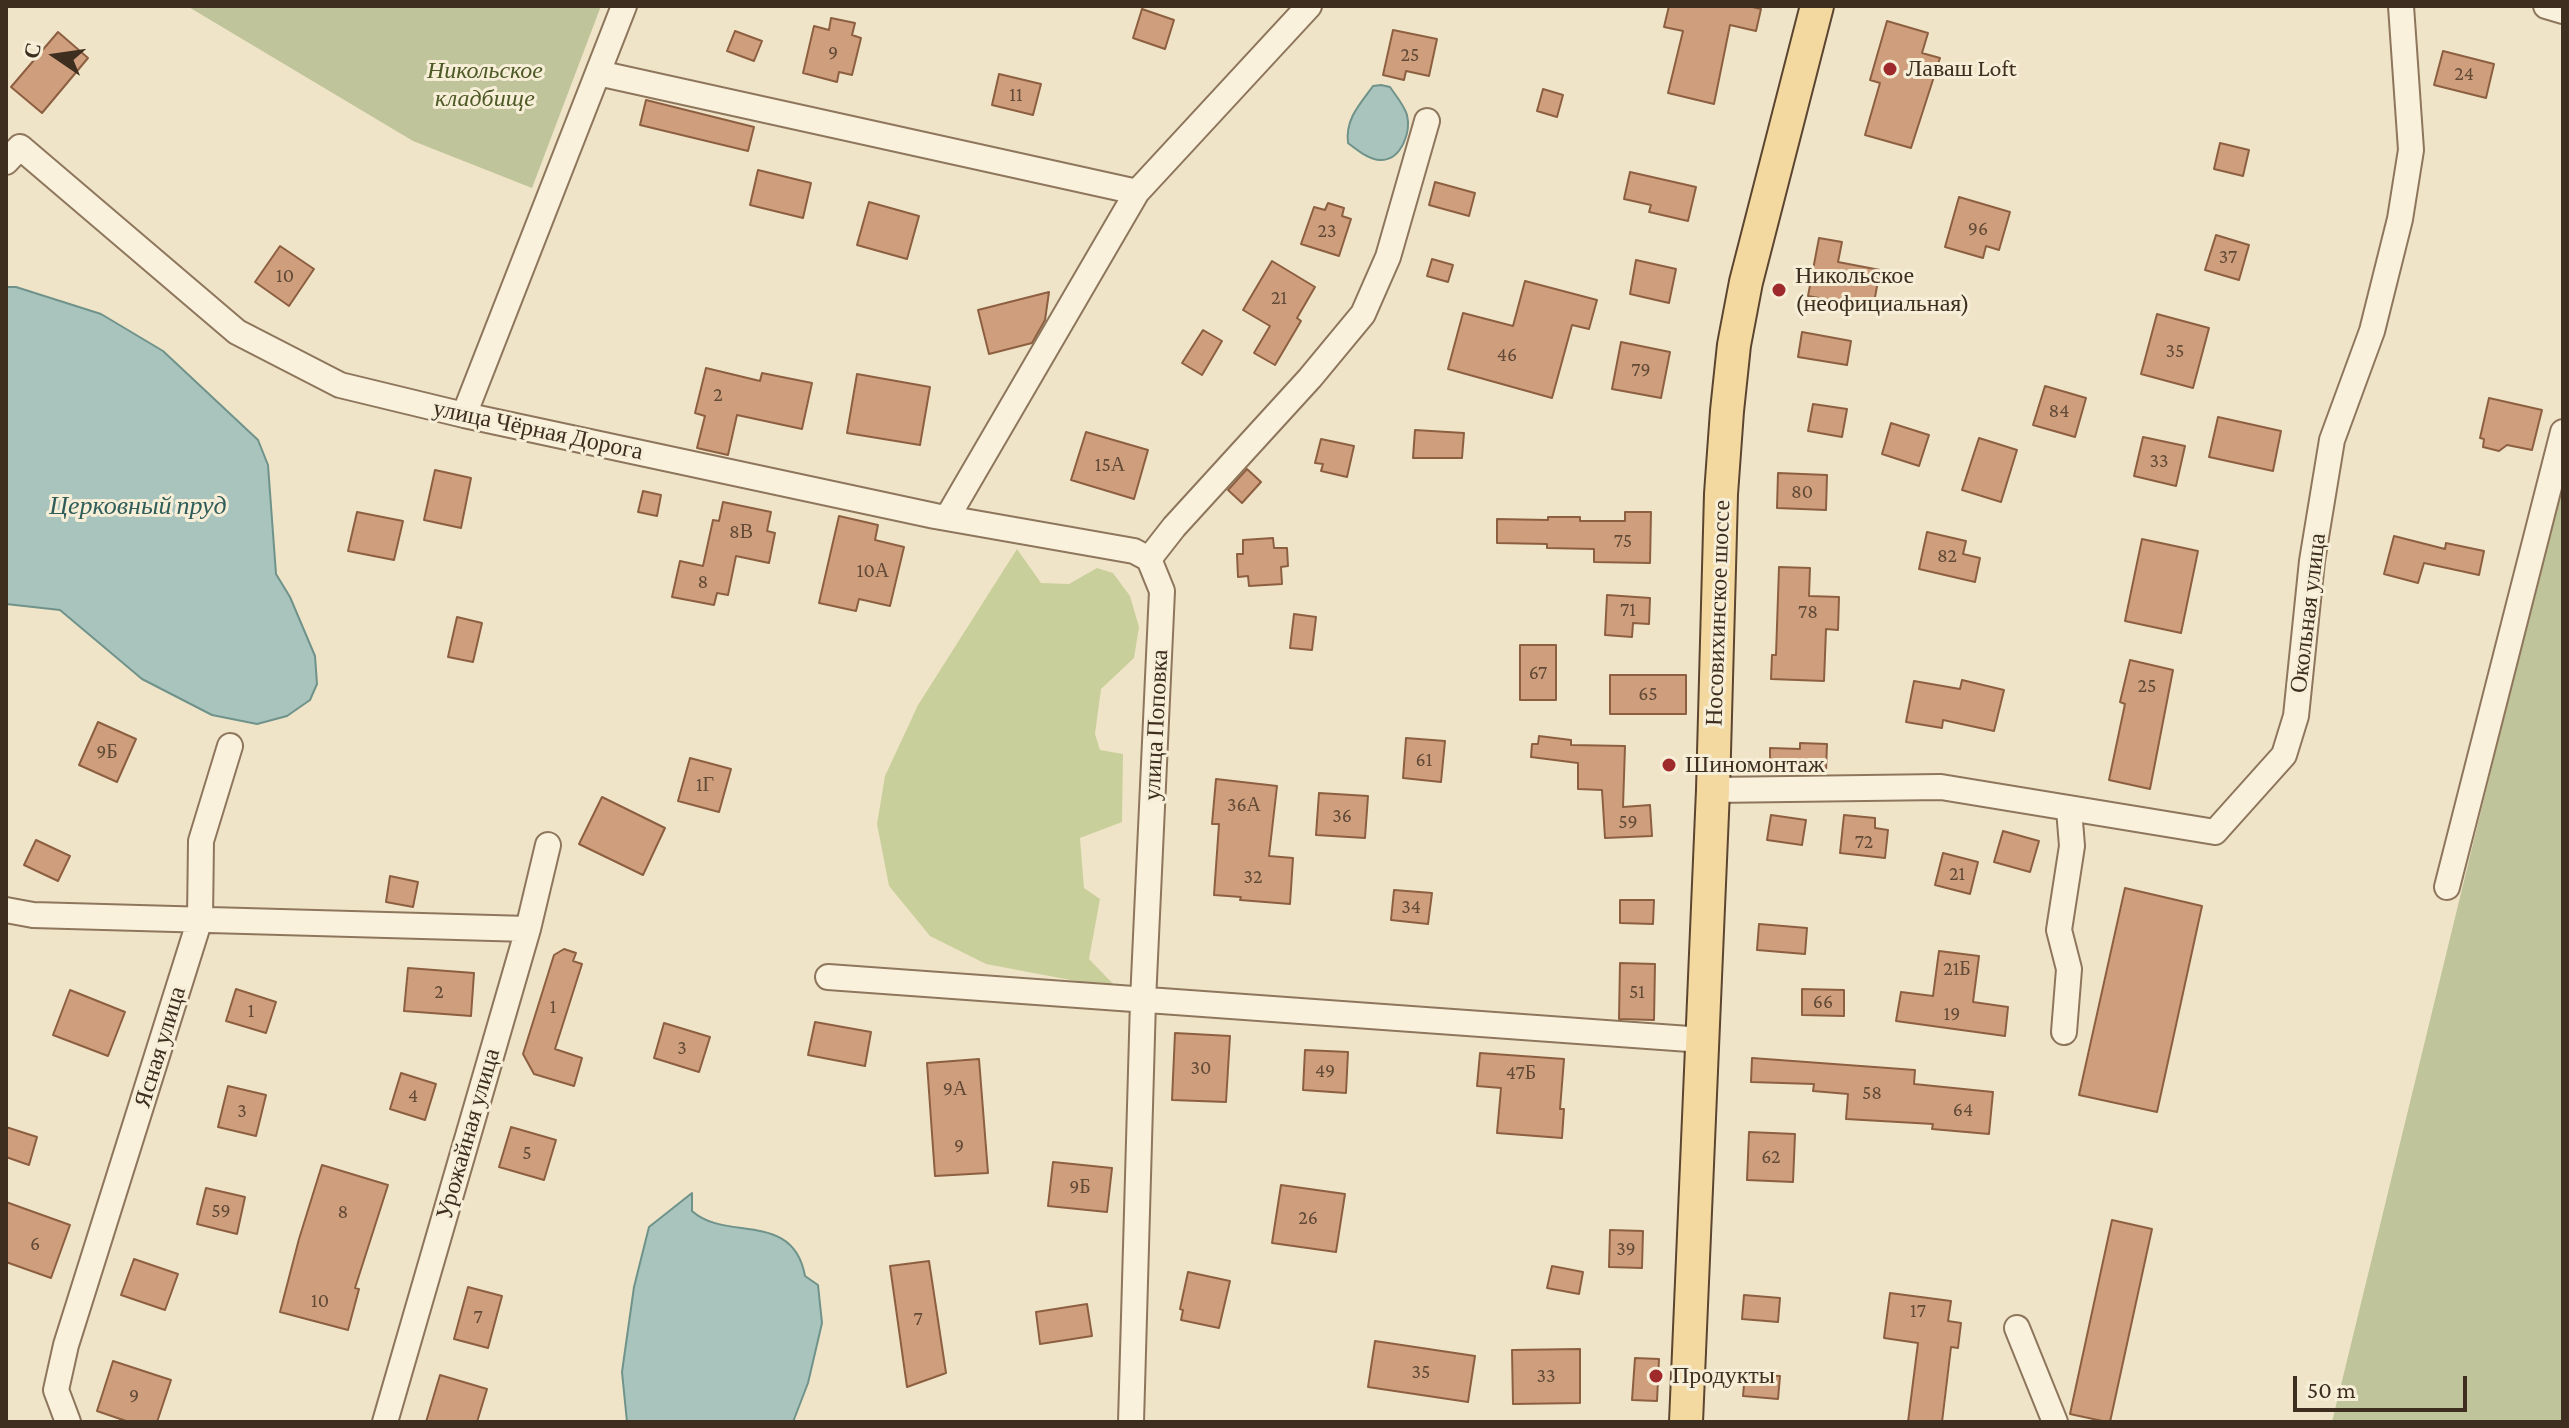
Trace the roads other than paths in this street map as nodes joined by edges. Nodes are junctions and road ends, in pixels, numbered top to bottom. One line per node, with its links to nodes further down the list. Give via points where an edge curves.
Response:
1 (624, 6): 7 (street)
2 (1309, 6): 10 (street)
3 (1817, 6): 16 (main road, Носовихинское шоссе, via 1734,345 1721,494)
4 (2401, 6): 17 (street, Окольная улица, via 2411,150 2372,331 2332,440 2312,561 2296,716 2284,755 2215,832)
5 (2546, 6): 6 (street)
6 (2563, 11)
7 (598, 73): 10 (street); 11 (street)
8 (1427, 121): 14 (street, via 1388,257 1363,314)
9 (6, 162): 11 (street, улица Чёрная Дорога, via 20,147 237,332 340,385)
10 (1137, 192): 13 (street)
11 (464, 415): 13 (street, улица Чёрная Дорога)
12 (2563, 432): 19 (street)
13 (947, 518): 14 (street, улица Чёрная Дорога, via 1134,551)
14 (1149, 559): 24 (street, улица Поповка, via 1162,591)
15 (230, 746): 21 (street, Ясная улица, via 201,841)
16 (1713, 790): 17 (street, via 1941,787); 26 (main road, Носовихинское шоссе)
17 (2069, 809): 25 (street, via 2072,846 2059,930 2069,969)
18 (548, 845): 22 (street, Урожайная улица)
19 (2447, 887)
20 (6, 910): 21 (street)
21 (200, 919): 22 (street); 28 (street, Ясная улица, via 66,1345 56,1390)
22 (528, 929): 29 (street, Урожайная улица)
23 (828, 977): 24 (street)
24 (1143, 1001): 26 (street); 30 (street, улица Поповка)
25 (2064, 1032)
26 (1703, 1040): 31 (main road, Носовихинское шоссе)
27 (2017, 1328): 32 (street)
28 (68, 1422)
29 (385, 1422)
30 (1131, 1422)
31 (1686, 1422)
32 (2055, 1422)

